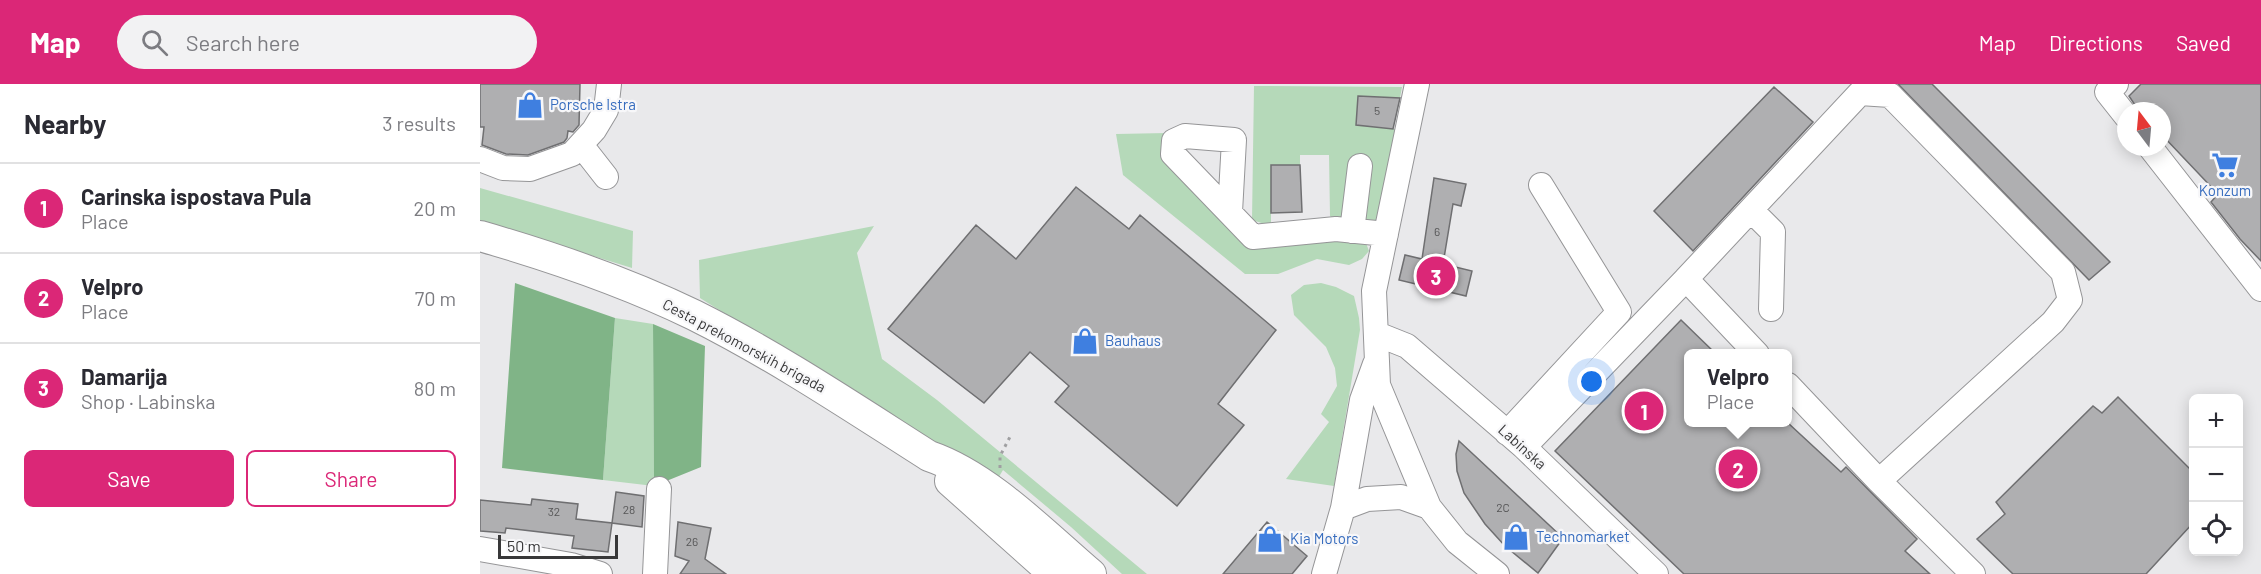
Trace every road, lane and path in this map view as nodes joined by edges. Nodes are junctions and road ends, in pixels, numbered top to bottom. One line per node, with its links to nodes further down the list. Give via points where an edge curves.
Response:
1 (609, 84): 5 (street, via 606,110)
2 (1418, 84): 14 (street)
3 (2116, 84): 4 (street, via 2107,92)
4 (2117, 105)
5 (581, 144): 7 (street, via 572,154 530,169 503,168); 9 (street)
6 (2157, 156): 17 (street)
7 (480, 159)
8 (1360, 166): 13 (street)
9 (606, 177)
10 (1541, 185): 24 (street, via 1618,312)
11 (1750, 210): 16 (street); 18 (street, via 1773,232); 27 (street, via 1860,93 1890,95 2063,272 2070,300 2053,322)
12 (1230, 212): 13 (street, via 1253,237)
13 (1352, 231): 14 (street)
14 (1386, 234): 19 (street, via 1374,291)
15 (480, 236): 25 (main road, Cesta prekomorskih brigada, via 601,274 694,315 806,377)
16 (1686, 279): 20 (street); 24 (street)
17 (2261, 289)
18 (1771, 309)
19 (1377, 334): 21 (street); 24 (street, Labinska, via 1407,346)
20 (1752, 349)
21 (1377, 360): 29 (street, via 1378,385); 30 (street, via 1362,400)
22 (1792, 389): 27 (street)
23 (1011, 435): 26 (path, via 1000,456)
24 (1515, 440): 38 (street, Labinska)
25 (929, 456): 34 (main road, Cesta prekomorskih brigada, via 962,492); 35 (main road, Cesta prekomorskih brigada, via 970,475)
26 (1001, 475)
27 (1879, 482): 39 (street)
28 (659, 489): 33 (street)
29 (1429, 507): 30 (street, via 1401,497 1367,499); 37 (street, via 1457,542)
30 (1344, 508): 36 (street)
31 (480, 549): 32 (street)
32 (600, 574)
33 (655, 574)
34 (1054, 574)
35 (1091, 574)
36 (1324, 574)
37 (1497, 574)
38 (1656, 574)
39 (1973, 574)

